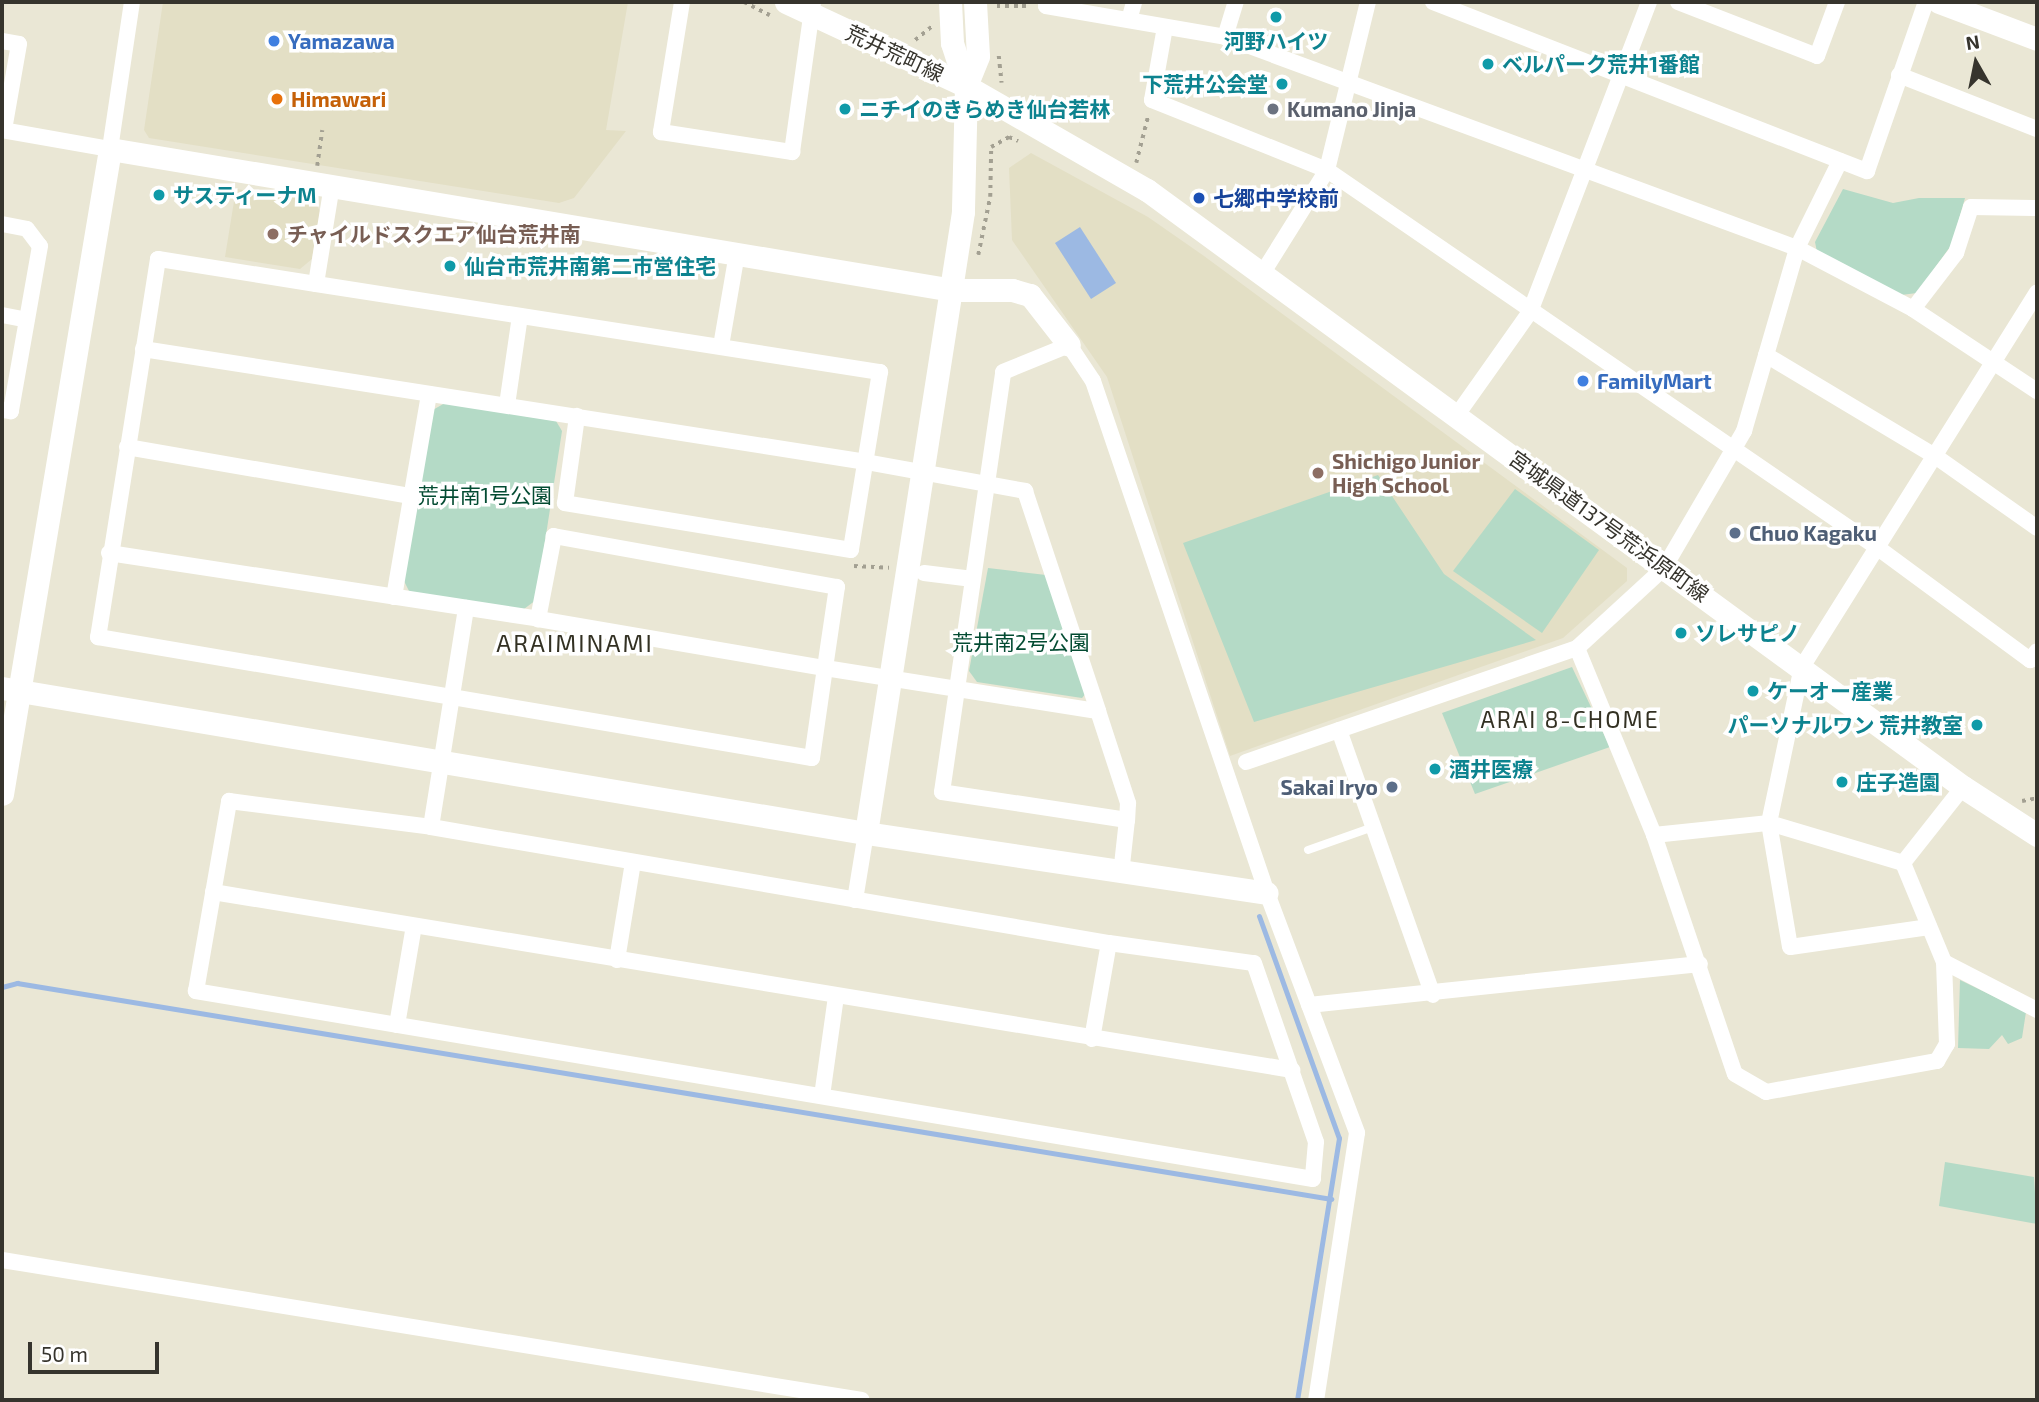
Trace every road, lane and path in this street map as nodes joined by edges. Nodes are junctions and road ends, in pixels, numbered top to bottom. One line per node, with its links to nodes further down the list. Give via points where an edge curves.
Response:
1 (132, 2): 35 (street)
2 (681, 2): 15 (street, via 661,132 792,152)
3 (786, 2): 15 (street, 荒井荒町線)
4 (1134, 2): 18 (street)
5 (1236, 2): 20 (street)
6 (1368, 2): 27 (street)
7 (1433, 2): 26 (street)
8 (1649, 2): 26 (street)
9 (1678, 2): 10 (street, via 1817,56)
10 (1838, 2)
11 (1926, 2): 25 (street)
12 (1939, 2): 21 (street)
13 (989, 3): 14 (path); 17 (path); 28 (street, via 978,56)
14 (1046, 4): 18 (street)
15 (811, 8): 28 (street, 荒井荒町線)
16 (941, 8): 23 (path, via 933,25); 28 (street)
17 (997, 18)
18 (1129, 20): 19 (street)
19 (1165, 27): 20 (street); 30 (street)
20 (1225, 37): 27 (street)
21 (2037, 38)
22 (2, 41): 32 (street, via 19,44)
23 (912, 42)
24 (999, 54): 29 (path, via 1002,85)
25 (1899, 75): 31 (street); 37 (street, via 1867,172)
26 (1622, 77): 37 (street); 41 (street)
27 (1349, 82): 40 (street); 41 (street)
28 (965, 86): 48 (street, 宮城県道137号荒浜原町線, via 1112,167); 50 (street, via 963,212)
29 (1013, 90)
30 (1152, 100): 38 (path); 40 (street)
31 (2037, 129)
32 (3, 130): 35 (street)
33 (323, 130): 42 (path)
34 (1025, 144): 47 (path, via 1009,137 991,147 990,197)
35 (110, 149): 42 (street); 90 (street)
36 (1131, 159): 38 (path)
37 (1840, 161): 45 (street)
38 (1136, 163): 39 (path)
39 (1146, 169)
40 (1327, 170): 48 (street); 53 (street)
41 (1587, 171): 45 (street); 53 (street)
42 (324, 177): 46 (street); 49 (street)
43 (2037, 208): 52 (street, via 1971,206 1956,253)
44 (2, 224): 56 (street, via 27,229 40,246)
45 (1797, 248): 52 (street); 60 (street)
46 (737, 253): 50 (street); 58 (street)
47 (975, 265)
48 (1262, 274): 66 (street, 宮城県道137号荒浜原町線)
49 (316, 284): 55 (street); 59 (street, via 158,259)
50 (953, 290): 57 (street, via 1012,289 1030,295); 72 (street)
51 (2037, 293): 61 (street)
52 (1913, 309): 61 (street)
53 (1530, 312): 66 (street); 69 (street)
54 (2, 316): 56 (street)
55 (520, 316): 58 (street); 64 (street)
56 (27, 320): 65 (street, via 11,411)
57 (1069, 345): 73 (street, via 1003,372); 110 (street, via 1093,381)
58 (721, 346): 71 (street, via 880,372)
59 (143, 349): 63 (street); 68 (street)
60 (1766, 355): 69 (street, via 1744,431); 70 (street)
61 (1993, 362): 62 (street); 70 (street)
62 (2037, 391)
63 (429, 394): 64 (street); 74 (street)
64 (507, 405): 67 (street)
65 (2, 410)
66 (1457, 415): 78 (street, 宮城県道137号荒浜原町線)
67 (577, 416): 71 (street); 71 (street, via 565,503 851,550)
68 (127, 447): 74 (street); 77 (street)
69 (1733, 450): 76 (street); 78 (street)
70 (1935, 456): 75 (street); 76 (street)
71 (866, 461): 72 (street)
72 (924, 472): 73 (street); 88 (street)
73 (986, 485): 80 (street); 92 (street, via 1026,492)
74 (411, 496): 81 (street)
75 (2037, 528)
76 (1878, 548): 85 (street, via 2030,660); 86 (street)
77 (109, 553): 81 (street); 91 (street, via 98,637)
78 (1664, 568): 84 (street); 86 (street, 宮城県道137号荒浜原町線)
79 (924, 573): 80 (street)
80 (973, 579): 89 (street)
81 (394, 597): 82 (street)
82 (466, 608): 83 (street); 91 (street)
83 (538, 619): 87 (street); 87 (street, via 554,536 837,587)
84 (1577, 648): 93 (street); 103 (street)
85 (2037, 651)
86 (1802, 667): 96 (street, 宮城県道137号荒浜原町線); 99 (street)
87 (825, 668): 88 (street); 91 (street, via 812,758)
88 (890, 678): 89 (street); 102 (street)
89 (955, 689): 92 (street); 98 (street, via 942,792)
90 (10, 690): 94 (street); 97 (street)
91 (452, 700): 94 (street)
92 (1098, 711): 98 (street, via 1128,803)
93 (1339, 730): 95 (street); 101 (street)
94 (442, 760): 100 (street); 102 (street)
95 (1246, 762)
96 (1963, 787): 104 (street, 宮城県道137号荒浜原町線); 107 (street)
97 (2, 794)
98 (1127, 820): 108 (street)
99 (1769, 823): 103 (street); 107 (street); 113 (street, via 1790,947)
100 (431, 827): 106 (street); 109 (street, via 229,801)
101 (1374, 827): 105 (lane); 118 (street)
102 (866, 833): 108 (street); 111 (street)
103 (1654, 835): 117 (street)
104 (2037, 835)
105 (1308, 849)
106 (633, 862): 111 (street); 115 (street)
107 (1903, 863): 113 (street)
108 (1121, 874): 110 (street)
109 (213, 892): 112 (street); 122 (street, via 196,991)
110 (1267, 893): 120 (street)
111 (855, 900): 114 (street)
112 (414, 926): 115 (street); 122 (street)
113 (1929, 927): 116 (street)
114 (1109, 943): 123 (street); 124 (street, via 1254,963)
115 (617, 960): 119 (street)
116 (1944, 962): 117 (street, via 1947,1044 1937,1061 1766,1092 1735,1074); 121 (street)
117 (1700, 964): 118 (street)
118 (1433, 995): 120 (street)
119 (836, 996): 123 (street); 125 (street)
120 (1309, 1005): 128 (street, via 1357,1133)
121 (2037, 1010)
122 (397, 1025): 125 (street)
123 (1092, 1039): 124 (street)
124 (1292, 1069): 125 (street, via 1316,1142 1312,1179)
125 (822, 1096)
126 (2, 1260): 127 (street)
127 (862, 1400)
128 (1316, 1400)

